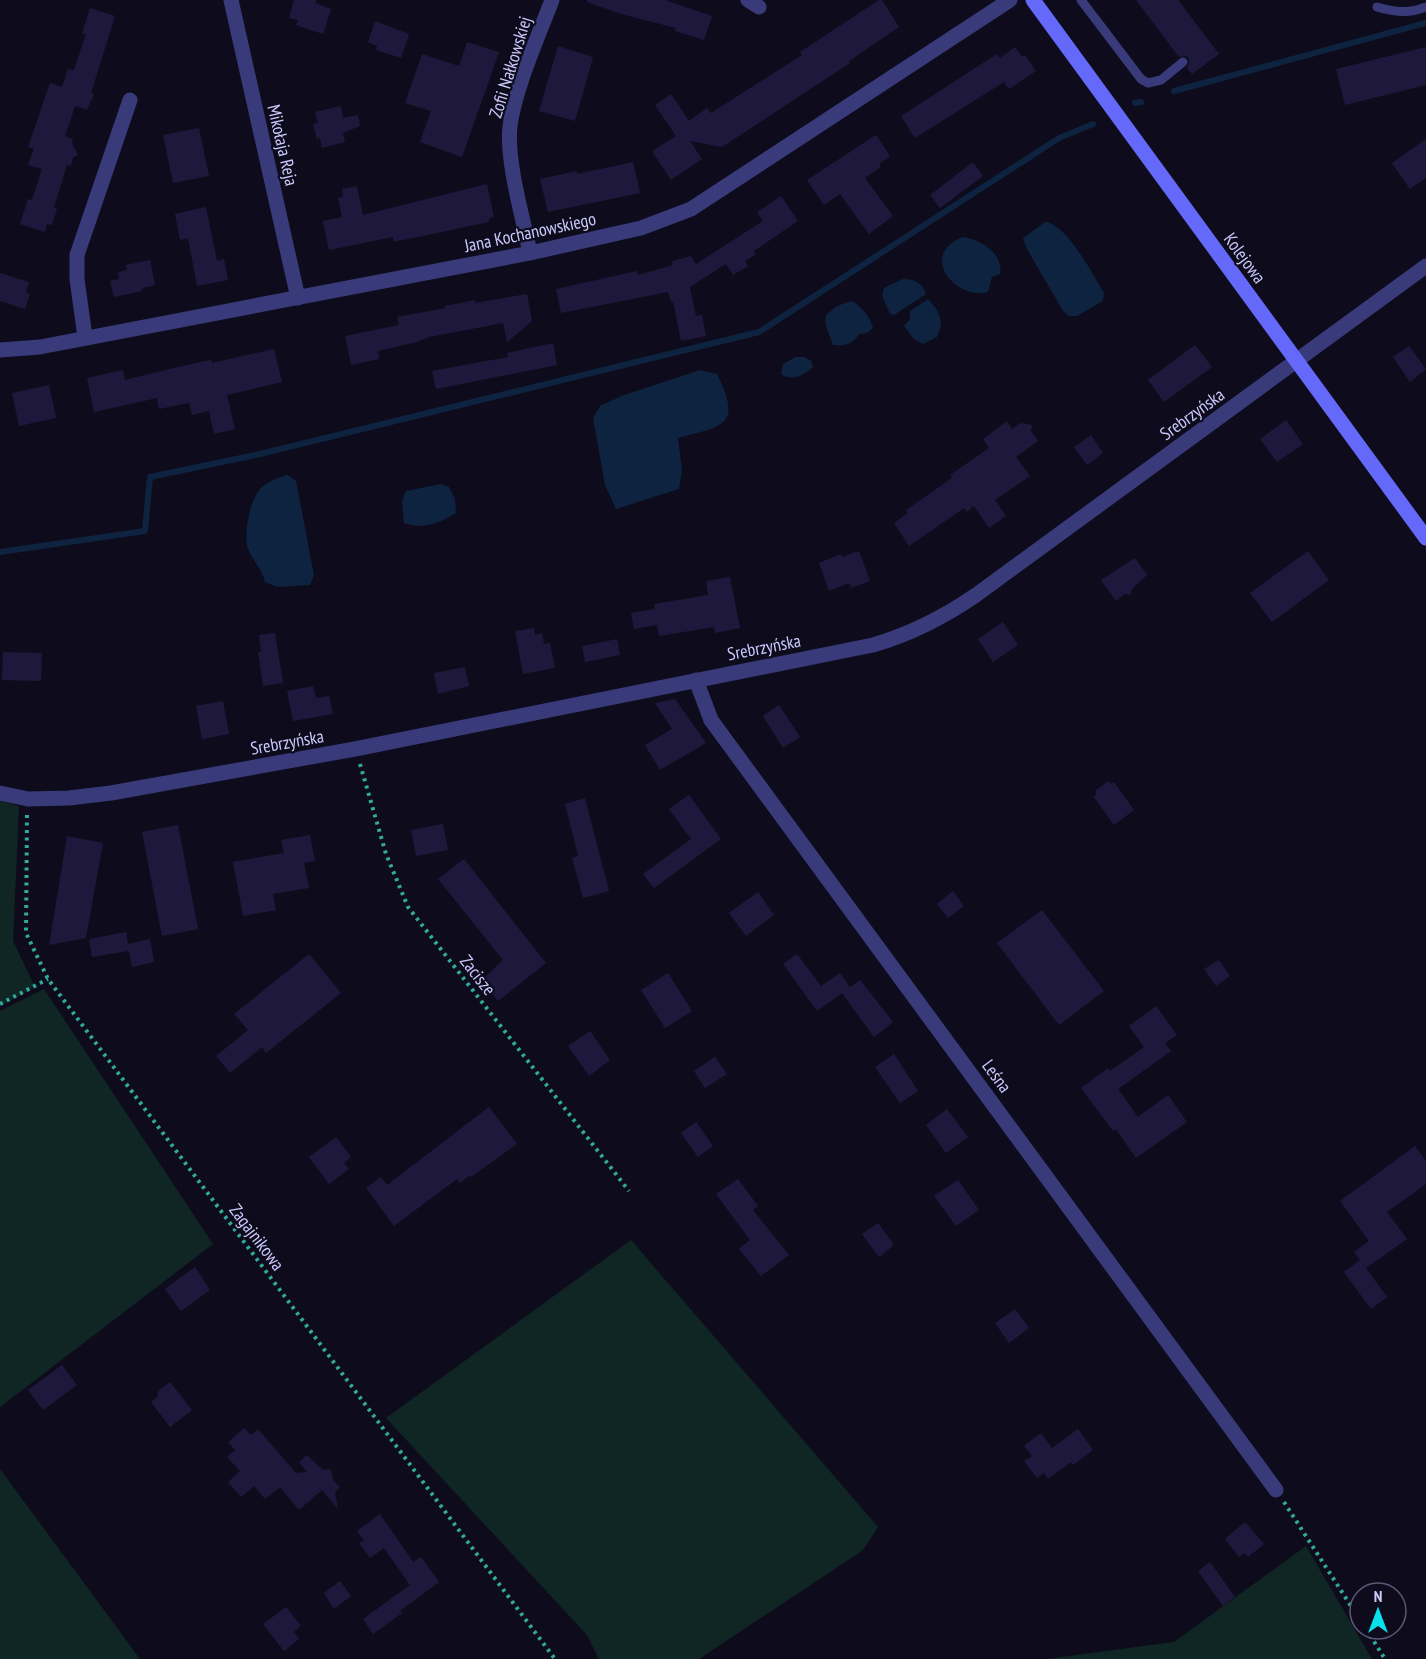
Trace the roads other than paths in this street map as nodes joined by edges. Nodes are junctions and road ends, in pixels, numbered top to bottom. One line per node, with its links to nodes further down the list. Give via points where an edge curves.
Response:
1 (231, 0): 12 (street, Mikołaja Reja)
2 (552, 0): 10 (street, Zofii Nałkowskiej, via 510,125 510,150)
3 (1010, 0): 10 (street, Jana Kochanowskiego, via 691,209 641,228)
4 (1081, 0): 8 (lane, via 1141,79 1154,83)
5 (1040, 2): 15 (street, Kolejowa)
6 (1377, 7): 7 (lane, via 1415,12)
7 (1426, 7)
8 (1183, 63)
9 (130, 100): 13 (street, via 77,255)
10 (530, 253): 12 (street, Jana Kochanowskiego)
11 (1426, 266): 15 (street, Srebrzyńska)
12 (298, 298): 13 (street, Jana Kochanowskiego)
13 (85, 337): 14 (street, Jana Kochanowskiego)
14 (0, 350)
15 (1296, 361): 16 (street, Kolejowa); 17 (street, Srebrzyńska, via 976,596 929,624 873,645)
16 (1426, 538)
17 (696, 680): 18 (street, Srebrzyńska, via 355,749 111,793 28,800); 19 (street, Leśna, via 711,720)
18 (0, 793)
19 (1276, 1490)

